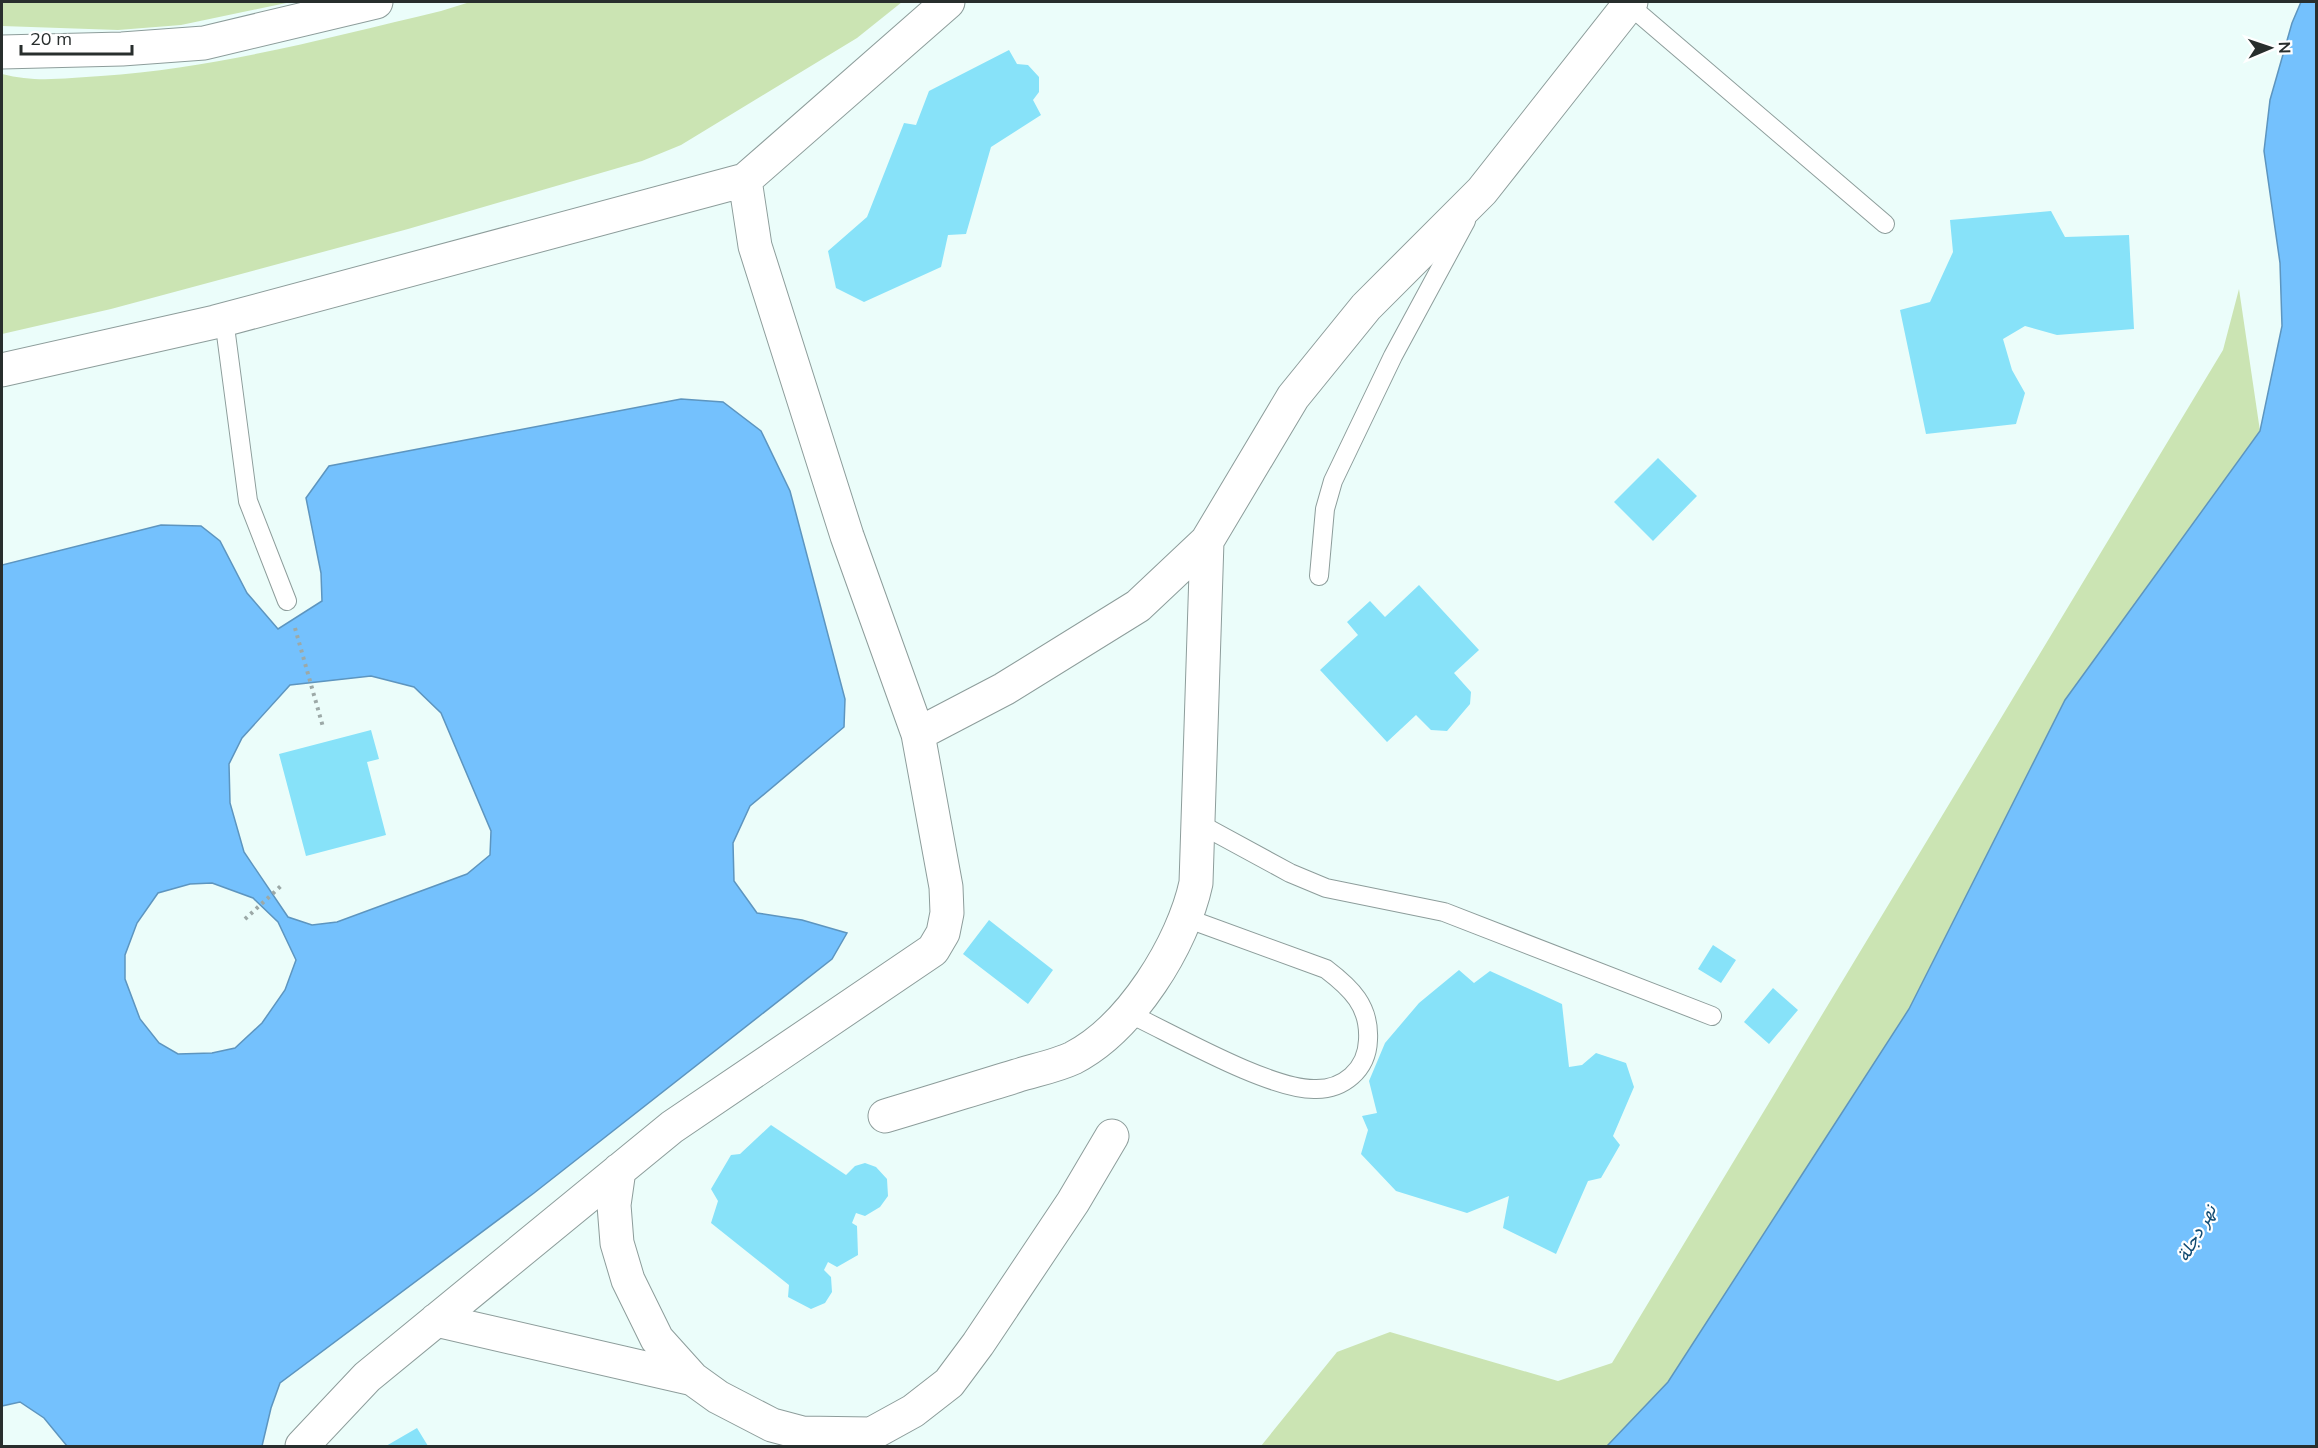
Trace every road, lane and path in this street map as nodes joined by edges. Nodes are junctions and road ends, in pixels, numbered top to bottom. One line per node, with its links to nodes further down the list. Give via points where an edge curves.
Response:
1 (376, 2): 4 (street, via 204,43)
2 (948, 2): 5 (street)
3 (1630, 3): 6 (street); 7 (lane)
4 (2, 52)
5 (745, 180): 8 (street); 14 (street, via 755,246 847,536)
6 (1482, 190): 10 (street, via 1366,307 1293,397); 11 (lane, via 1393,356 1333,482 1325,509)
7 (1885, 224)
8 (224, 319): 9 (street); 12 (lane, via 248,501)
9 (2, 370)
10 (1207, 541): 14 (street, via 1138,606 1004,689); 15 (street)
11 (1319, 576)
12 (287, 601): 13 (path)
13 (323, 727)
14 (918, 734): 23 (street, via 946,887 943,933 933,950 672,1127)
15 (1198, 823): 17 (street, via 1196,882); 20 (lane, via 1326,888 1444,912)
16 (281, 886): 18 (path)
17 (1186, 918): 19 (street, via 1157,972); 19 (lane, via 1326,969 1345,983 1362,1003 1368,1021 1362,1063 1352,1077 1337,1086 1290,1086)
18 (245, 919)
19 (1128, 1013): 21 (street, via 1106,1036 1072,1058)
20 (1712, 1016)
21 (885, 1116)
22 (1112, 1136): 26 (street, via 1067,1211 949,1383 913,1411)
23 (619, 1170): 24 (street); 25 (street, via 614,1205 617,1243 628,1280 657,1339)
24 (436, 1320): 25 (street); 27 (street, via 367,1377)
25 (693, 1379): 26 (street, via 772,1425)
26 (860, 1440)
27 (302, 1446)

